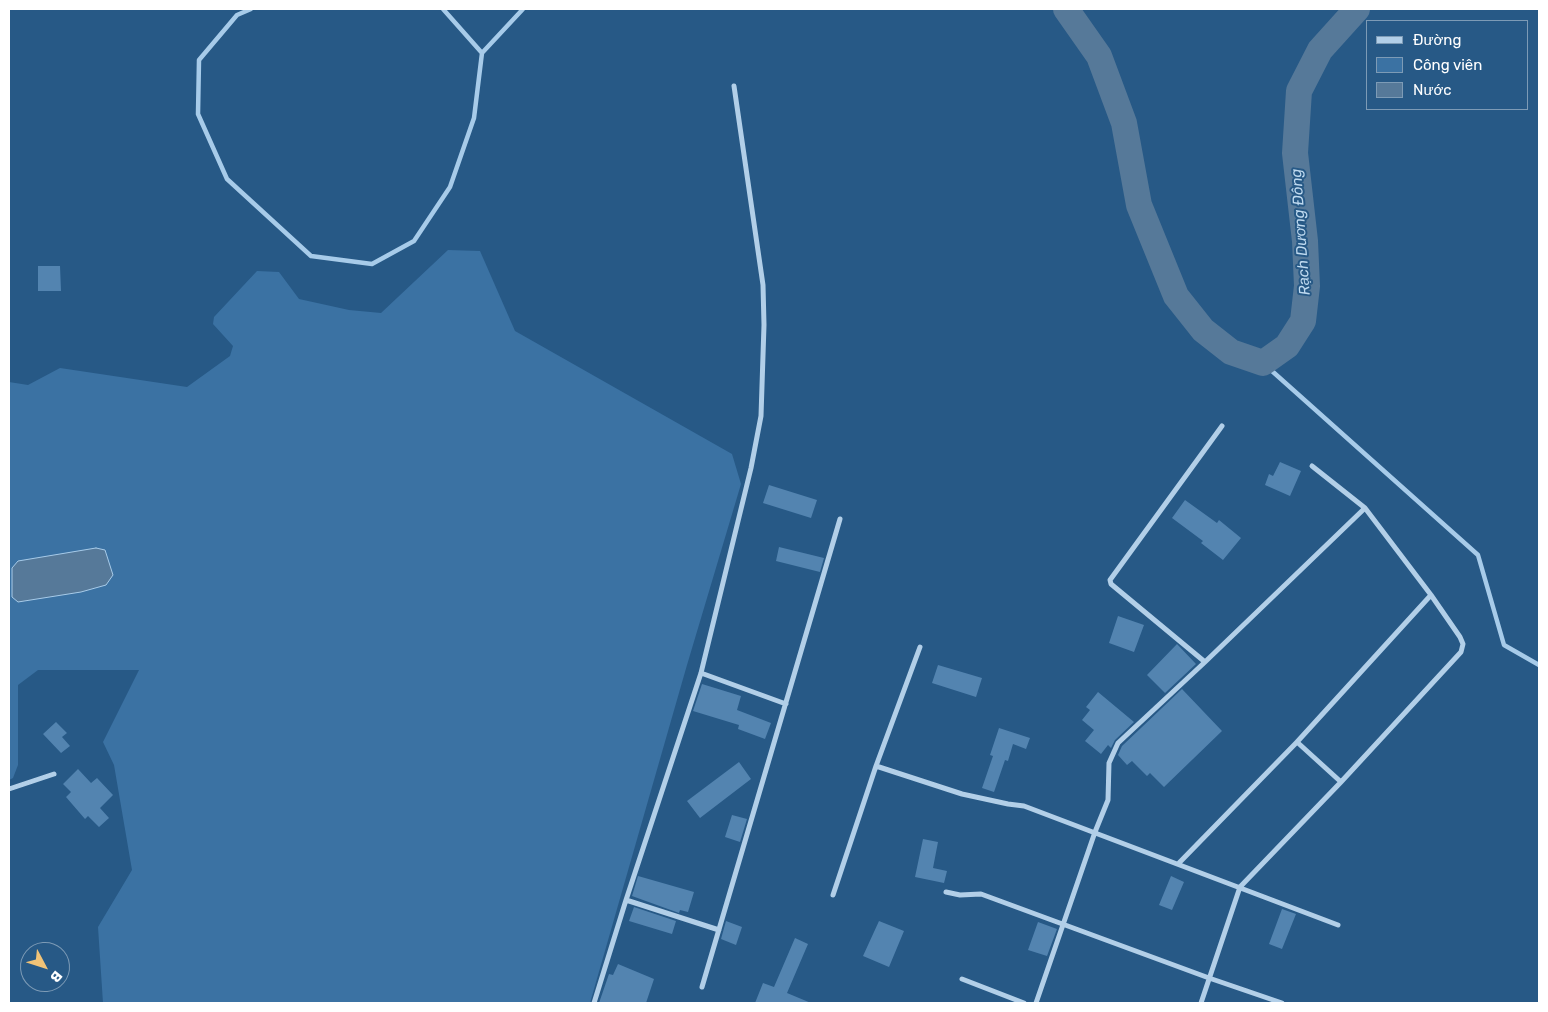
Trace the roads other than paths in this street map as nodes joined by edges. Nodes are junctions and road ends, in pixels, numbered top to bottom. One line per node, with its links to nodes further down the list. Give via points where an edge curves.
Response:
1 (734, 86): 9 (street, via 763,285 761,416)
2 (1222, 426): 8 (street, via 1110,580)
3 (1312, 466): 4 (street)
4 (1364, 508): 6 (street); 8 (street)
5 (840, 519): 10 (street)
6 (1431, 595): 11 (street); 14 (street, via 1460,637 1463,644 1461,652)
7 (920, 647): 12 (street)
8 (1205, 662): 16 (street, via 1118,743 1109,763 1108,800)
9 (701, 673): 10 (street); 21 (street)
10 (786, 704): 24 (street)
11 (1296, 742): 14 (street); 17 (street)
12 (876, 766): 16 (street, via 962,794 1024,806); 20 (street)
13 (54, 774): 15 (street)
14 (1340, 782): 18 (street)
15 (9, 789)
16 (1095, 832): 17 (street); 22 (street)
17 (1178, 864): 18 (street)
18 (1240, 886): 23 (street); 25 (street)
19 (946, 892): 22 (street, via 981,894)
20 (833, 895)
21 (626, 900): 24 (street); 28 (street)
22 (1064, 924): 25 (street); 30 (street)
23 (1338, 925)
24 (719, 930): 27 (street)
25 (1210, 978): 31 (street); 32 (street)
26 (962, 979): 29 (street)
27 (702, 987)
28 (594, 1003)
29 (1024, 1003)
30 (1036, 1003)
31 (1201, 1003)
32 (1282, 1003)

